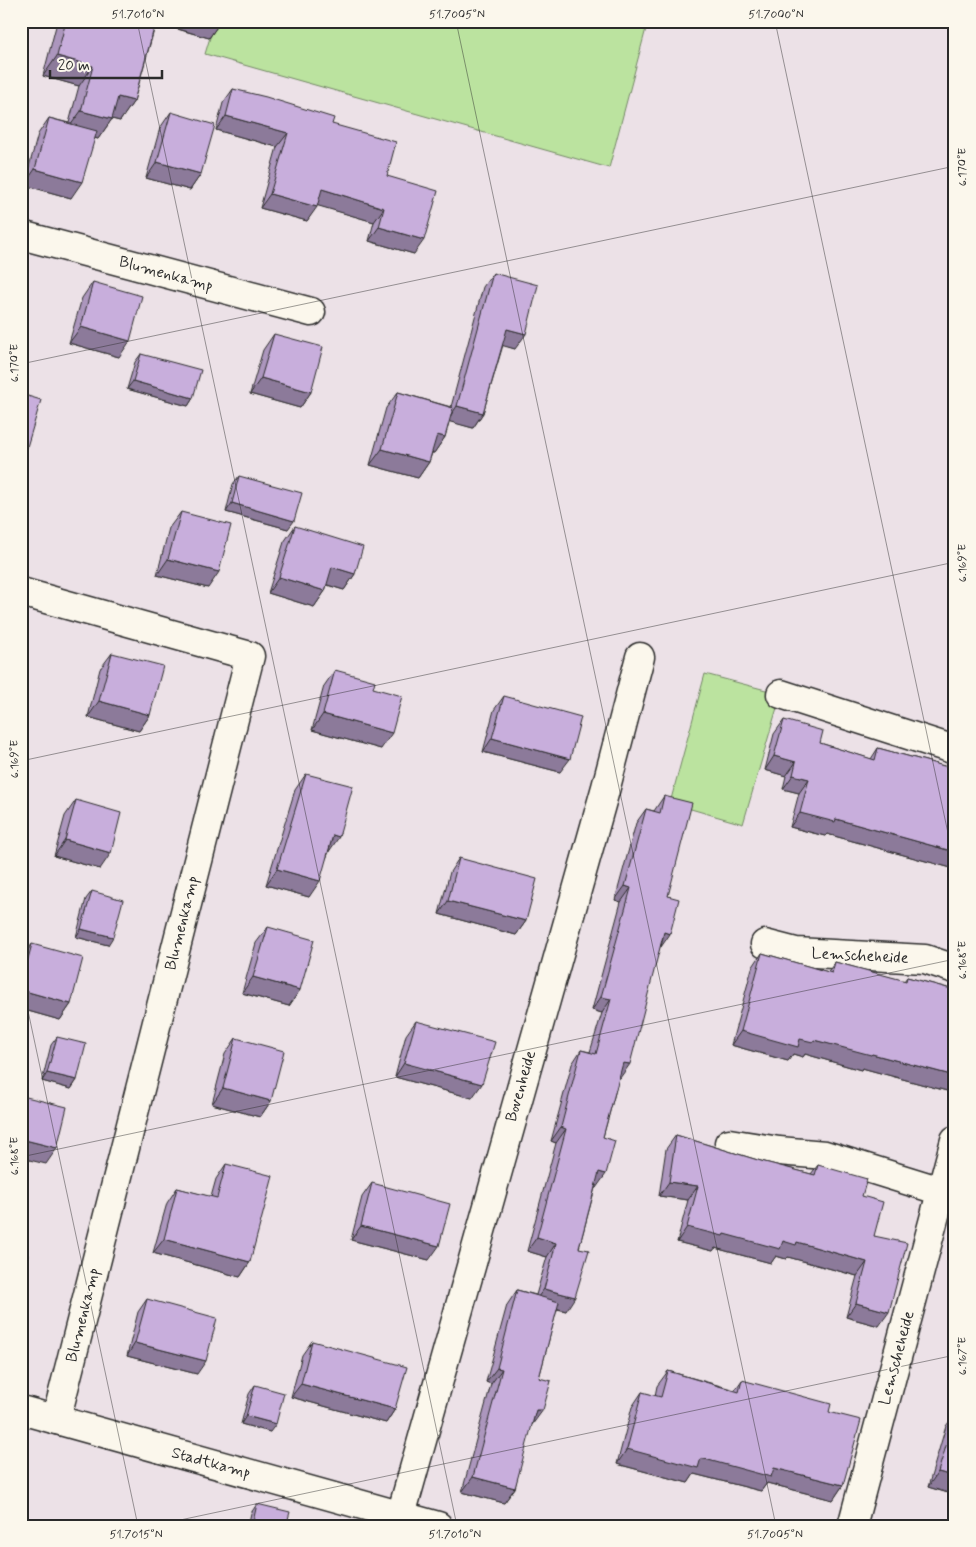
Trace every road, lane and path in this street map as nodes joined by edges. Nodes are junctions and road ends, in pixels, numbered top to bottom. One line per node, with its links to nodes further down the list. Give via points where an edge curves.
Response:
1 (21, 235): 2 (street, Blumenkamp)
2 (311, 312)
3 (21, 592): 13 (street, Blumenkamp, via 250,656)
4 (640, 658): 14 (street, Bovenheide)
5 (781, 694): 6 (street)
6 (955, 750)
7 (765, 944): 8 (street, Lemscheheide, via 796,952 925,959)
8 (955, 968)
9 (955, 1140): 11 (street, Lemscheheide)
10 (729, 1143): 11 (street, via 825,1155)
11 (941, 1191): 16 (street, Lemscheheide)
12 (21, 1410): 13 (street, Stadtkamp)
13 (56, 1420): 14 (street, Stadtkamp)
14 (402, 1520): 15 (street, Stadtkamp)
15 (438, 1526)
16 (852, 1526)

